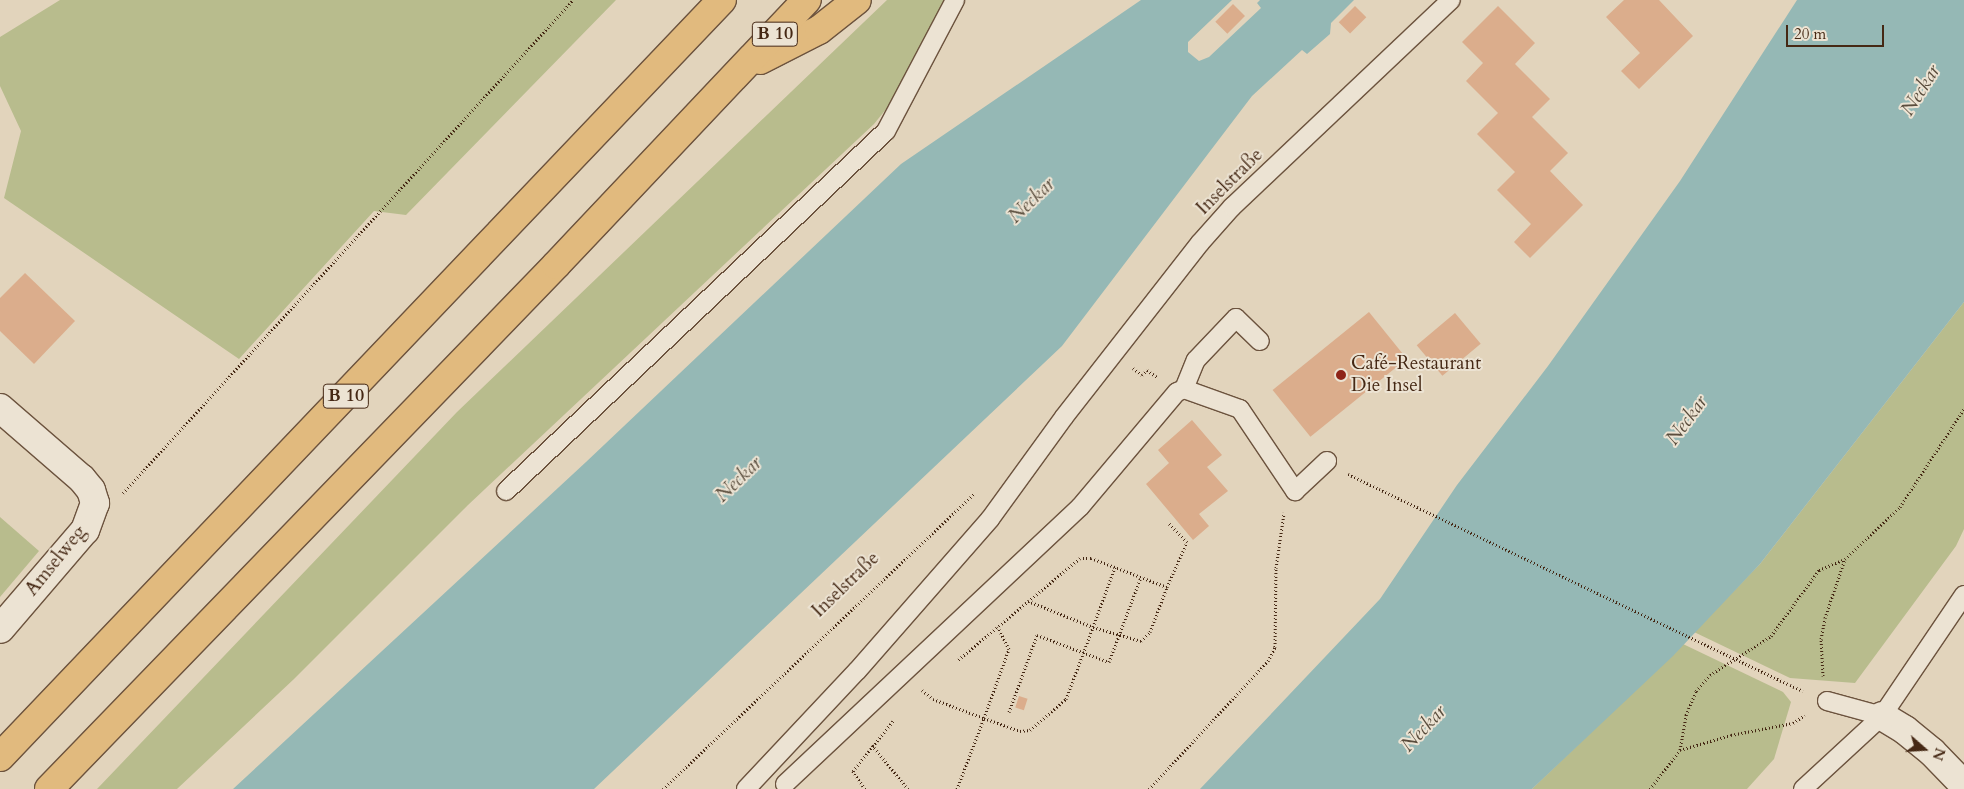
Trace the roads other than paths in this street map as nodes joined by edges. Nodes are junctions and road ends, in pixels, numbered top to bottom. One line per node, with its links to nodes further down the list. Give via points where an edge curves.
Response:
1 (707, 0): 7 (highway)
2 (722, 0): 7 (highway, B 10)
3 (807, 0): 8 (highway, B 10)
4 (857, 0): 8 (highway, via 820,30)
5 (955, 0): 13 (lane, via 886,131)
6 (1451, 0): 20 (lane, Inselstraße, via 1232,207 1200,243 1064,417 990,519 799,734)
7 (691, 34): 18 (highway, B 10)
8 (743, 68): 21 (highway, B 10)
9 (1260, 341): 10 (lane, via 1236,318 1196,360)
10 (1180, 390): 12 (lane, via 1240,409 1295,490); 20 (lane, via 1080,507)
11 (0, 408): 15 (street, Amselweg, via 82,479 93,497 94,514 85,530)
12 (1327, 461)
13 (506, 491)
14 (1964, 595): 17 (lane)
15 (0, 629)
16 (1827, 701): 17 (lane)
17 (1882, 716): 19 (street, via 1905,730); 22 (lane)
18 (0, 757)
19 (1964, 785)
20 (771, 786)
21 (49, 789)
22 (1804, 789)

